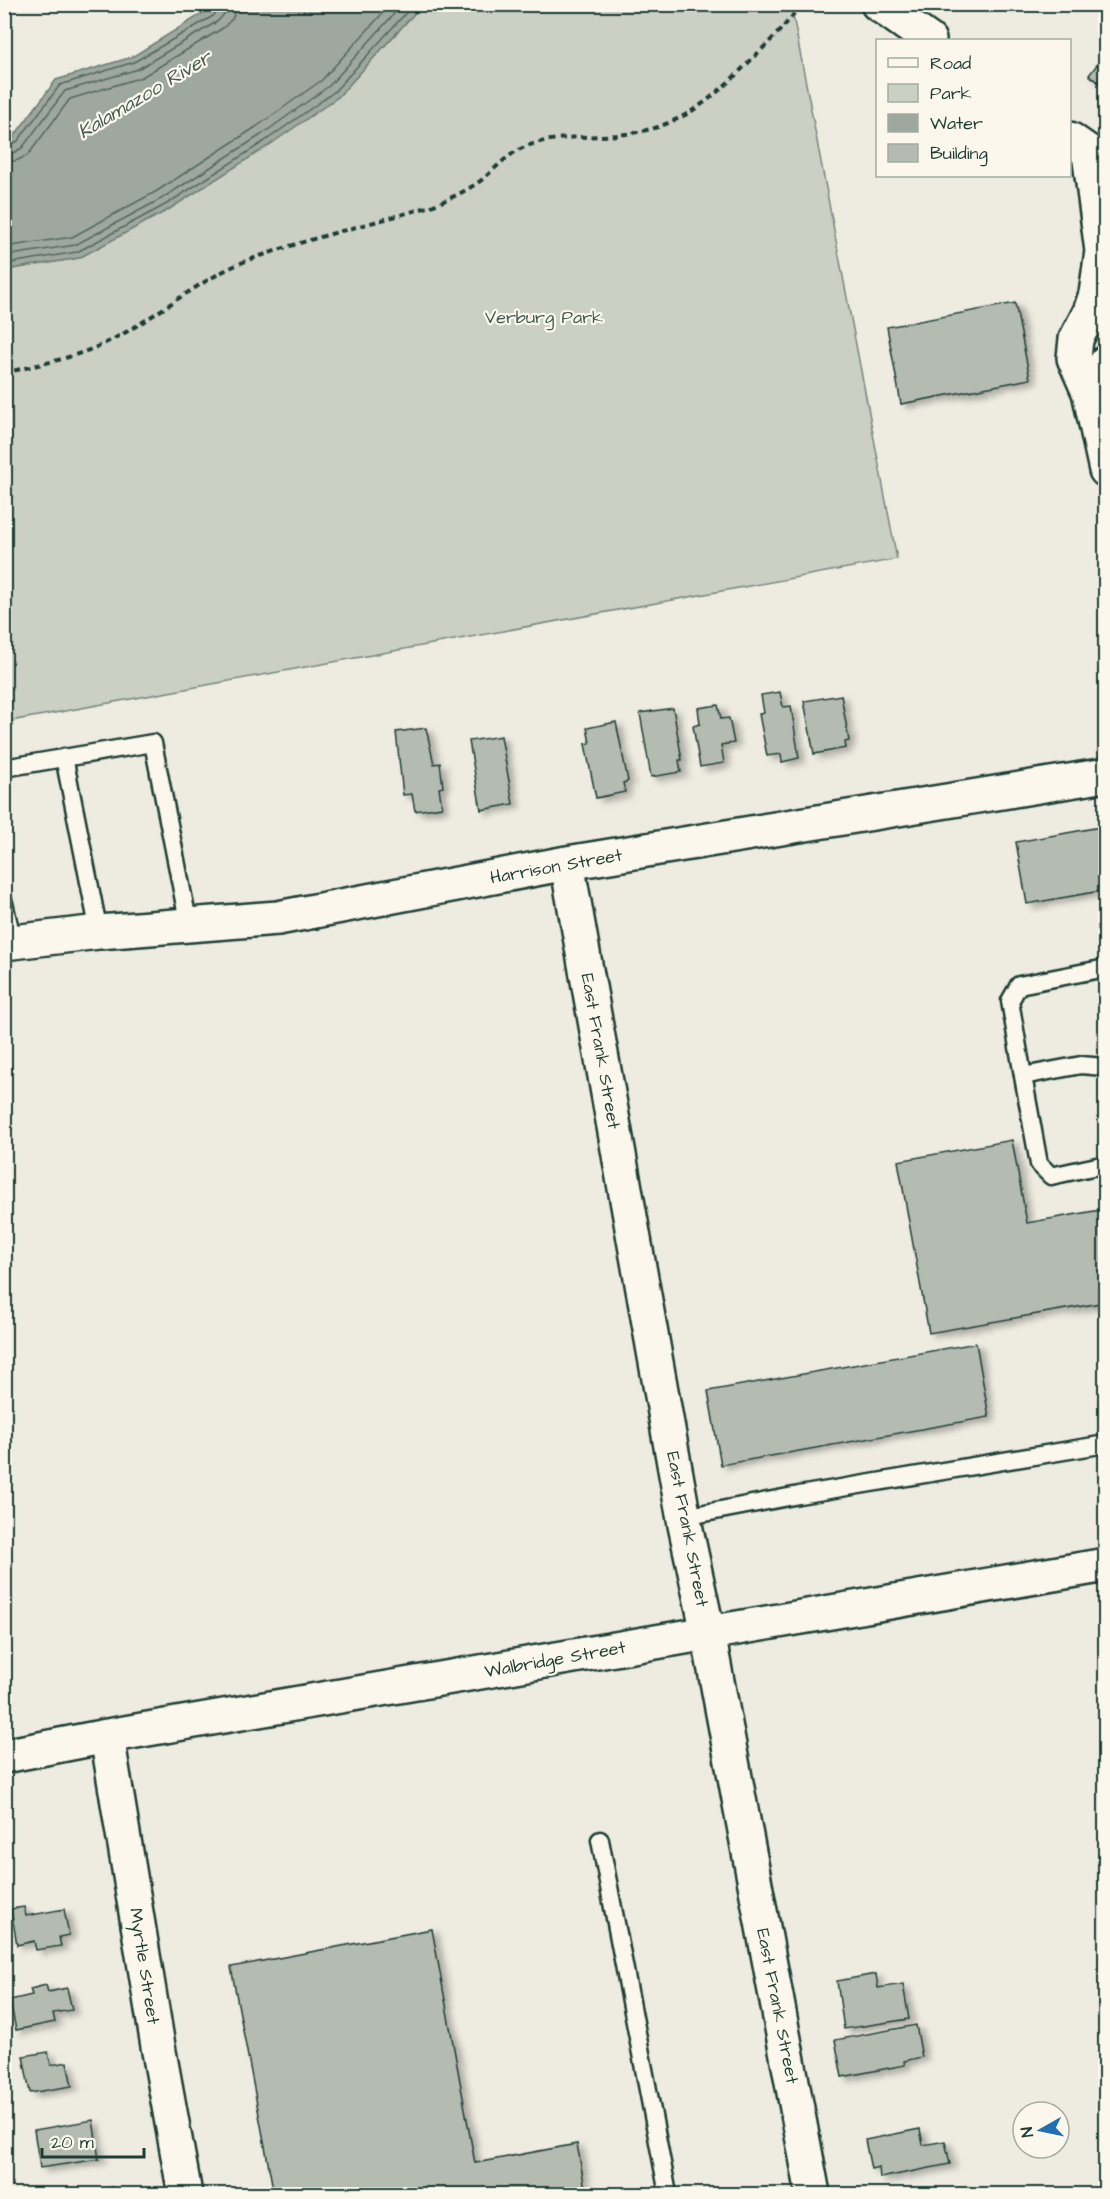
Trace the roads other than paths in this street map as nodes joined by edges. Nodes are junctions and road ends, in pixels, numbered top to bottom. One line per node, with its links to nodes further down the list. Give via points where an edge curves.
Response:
1 (878, 4): 2 (street)
2 (928, 39)
3 (1088, 152): 5 (street, via 1102,251 1096,294 1076,339 1074,358)
4 (1106, 363): 5 (street)
5 (1089, 393): 6 (street)
6 (1106, 470)
7 (64, 757): 8 (lane); 12 (lane, via 153,742); 13 (lane)
8 (4, 768)
9 (1106, 775): 10 (street, Harrison Street)
10 (567, 863): 12 (street, Harrison Street, via 278,918); 20 (street, East Frank Street)
11 (4, 903): 14 (lane)
12 (189, 926): 13 (street, Harrison Street)
13 (99, 932): 14 (street, Harrison Street)
14 (9, 942)
15 (1106, 968): 17 (lane, via 1018,985 1010,1001)
16 (1106, 1070): 17 (lane, via 1081,1065)
17 (1023, 1076): 18 (lane, via 1040,1164 1051,1176)
18 (1106, 1164)
19 (1106, 1444): 20 (lane)
20 (684, 1517): 22 (street, East Frank Street)
21 (1106, 1565): 22 (street, Walbridge Street)
22 (708, 1633): 23 (street, Walbridge Street); 28 (street, East Frank Street)
23 (107, 1736): 24 (street, Walbridge Street); 26 (street, Myrtle Street)
24 (4, 1756)
25 (600, 1840): 27 (lane)
26 (185, 2194)
27 (668, 2194)
28 (813, 2194)

